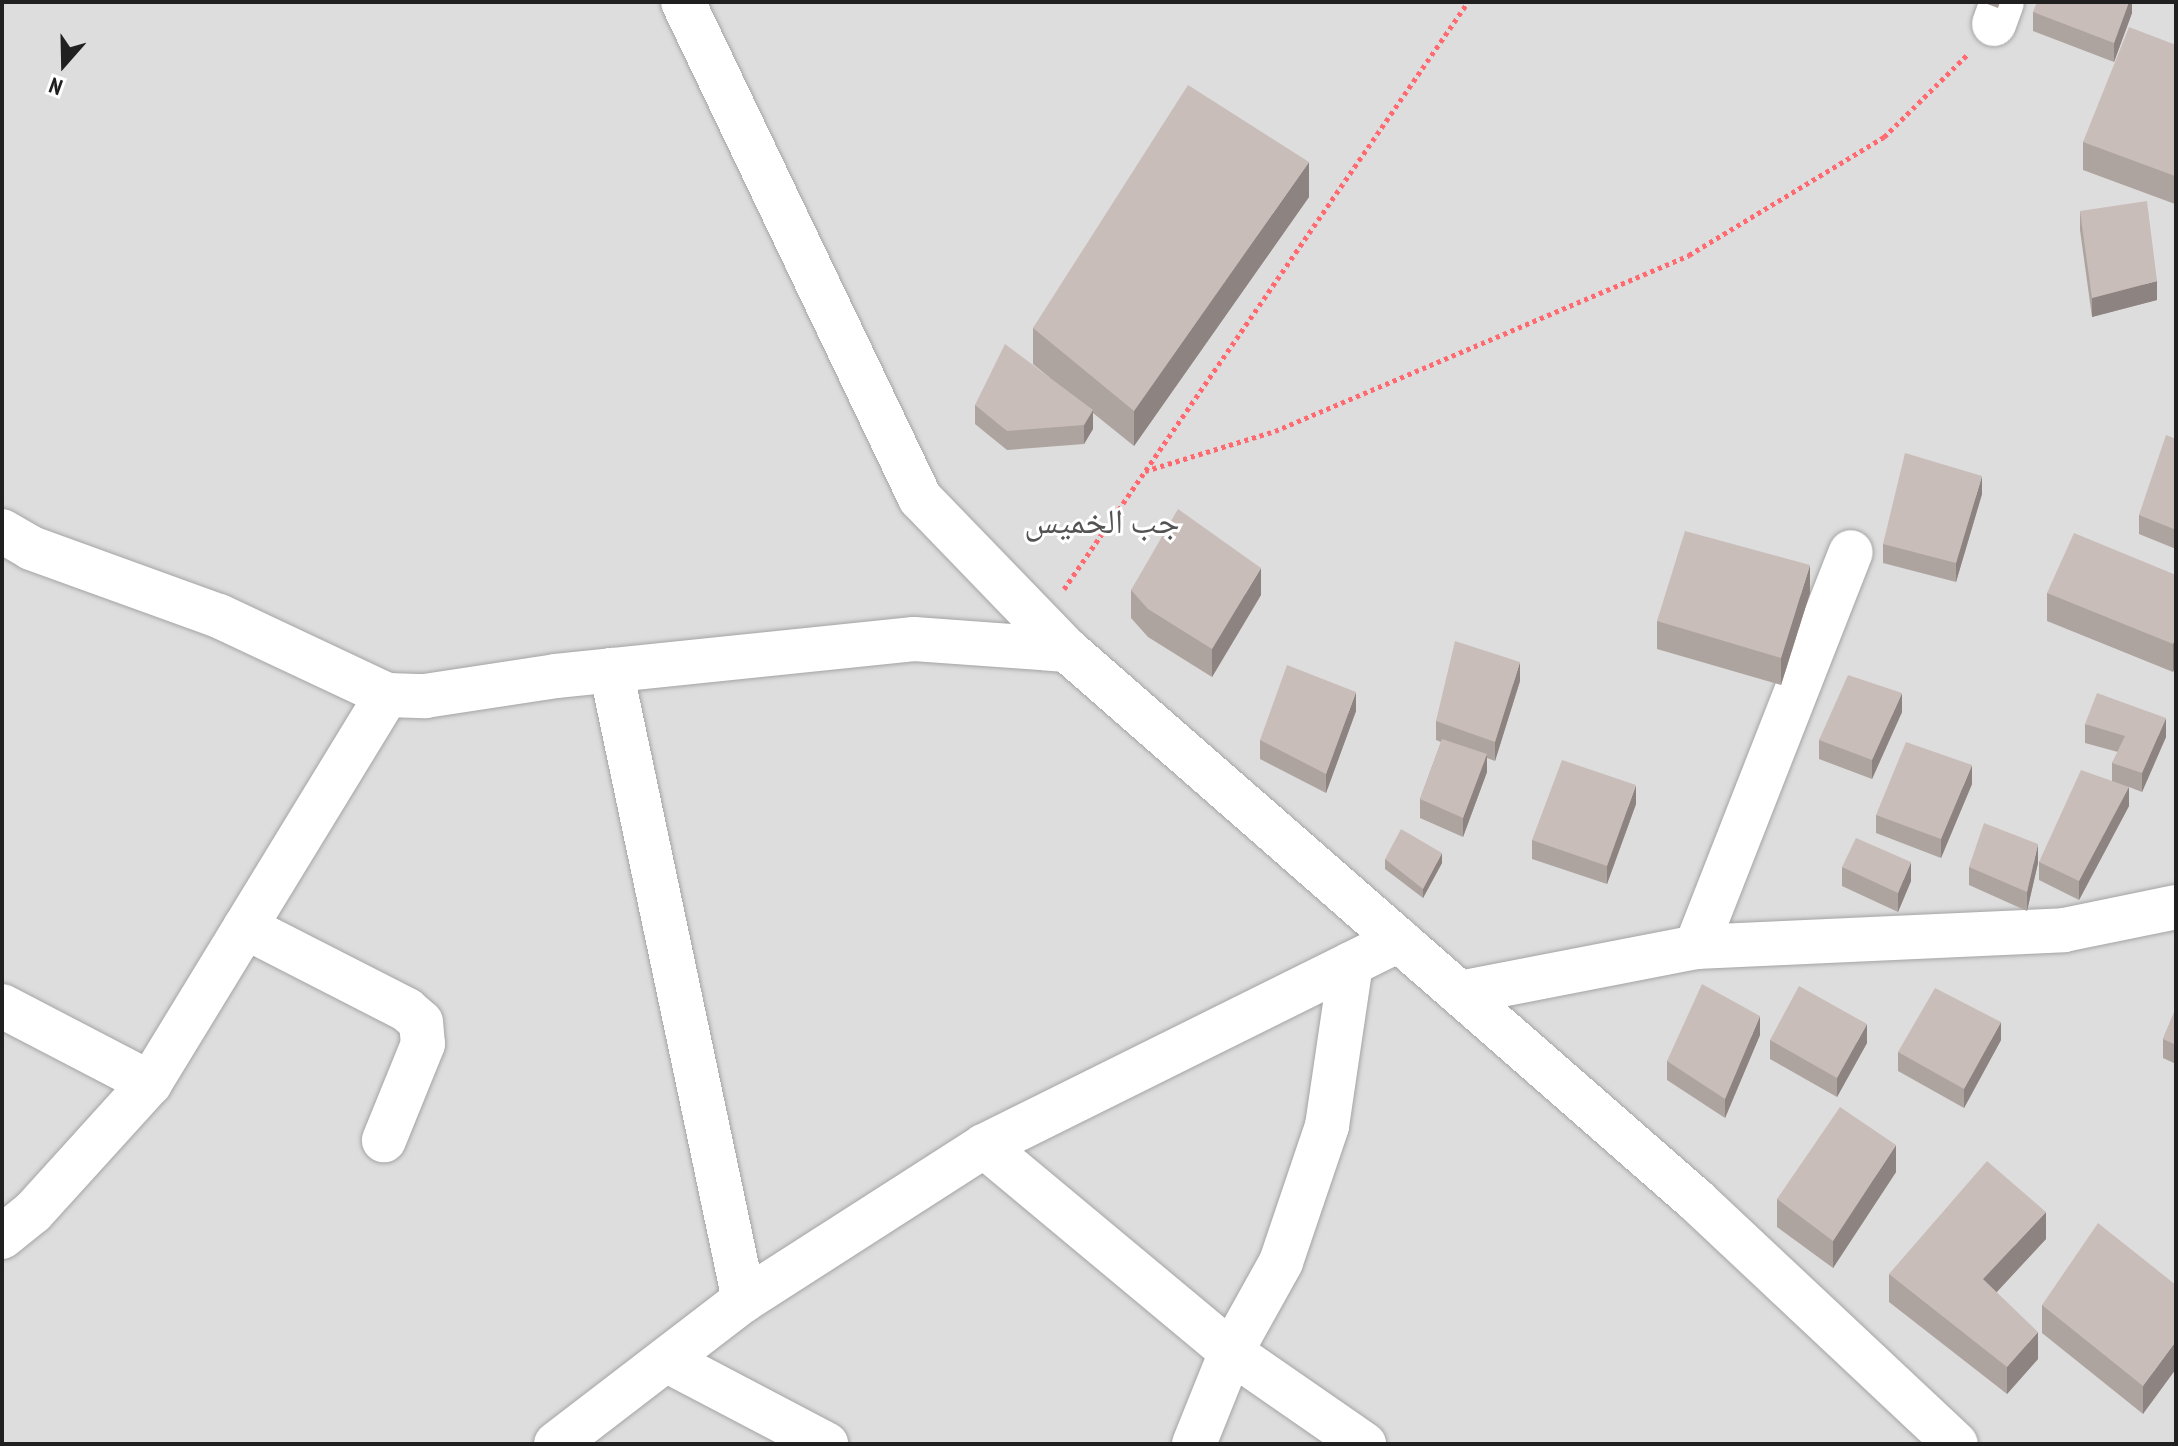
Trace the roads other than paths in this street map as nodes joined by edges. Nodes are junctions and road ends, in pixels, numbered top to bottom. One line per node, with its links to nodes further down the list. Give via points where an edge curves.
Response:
1 (683, 2): 4 (street, via 920,498)
2 (2, 531): 6 (street, via 31,548 219,616)
3 (1851, 552): 10 (street)
4 (1054, 636): 5 (street, via 914,639); 9 (street)
5 (611, 670): 6 (street, via 425,696); 18 (street)
6 (387, 695): 8 (street)
7 (2176, 907): 10 (street, via 2064,930)
8 (245, 927): 14 (street); 15 (street, via 421,1022 423,1044)
9 (1399, 940): 11 (street); 12 (street)
10 (1696, 947): 12 (street)
11 (1351, 964): 16 (street); 19 (street, via 1327,1126 1281,1262)
12 (1460, 993): 25 (street, via 1697,1201)
13 (2, 1006): 14 (street)
14 (150, 1083): 17 (street, via 33,1212)
15 (384, 1140)
16 (984, 1146): 18 (street); 19 (street)
17 (2, 1237)
18 (744, 1300): 20 (street)
19 (1231, 1352): 23 (street); 24 (street)
20 (666, 1360): 21 (street); 22 (street)
21 (556, 1444)
22 (826, 1444)
23 (1194, 1444)
24 (1364, 1444)
25 (1956, 1444)

